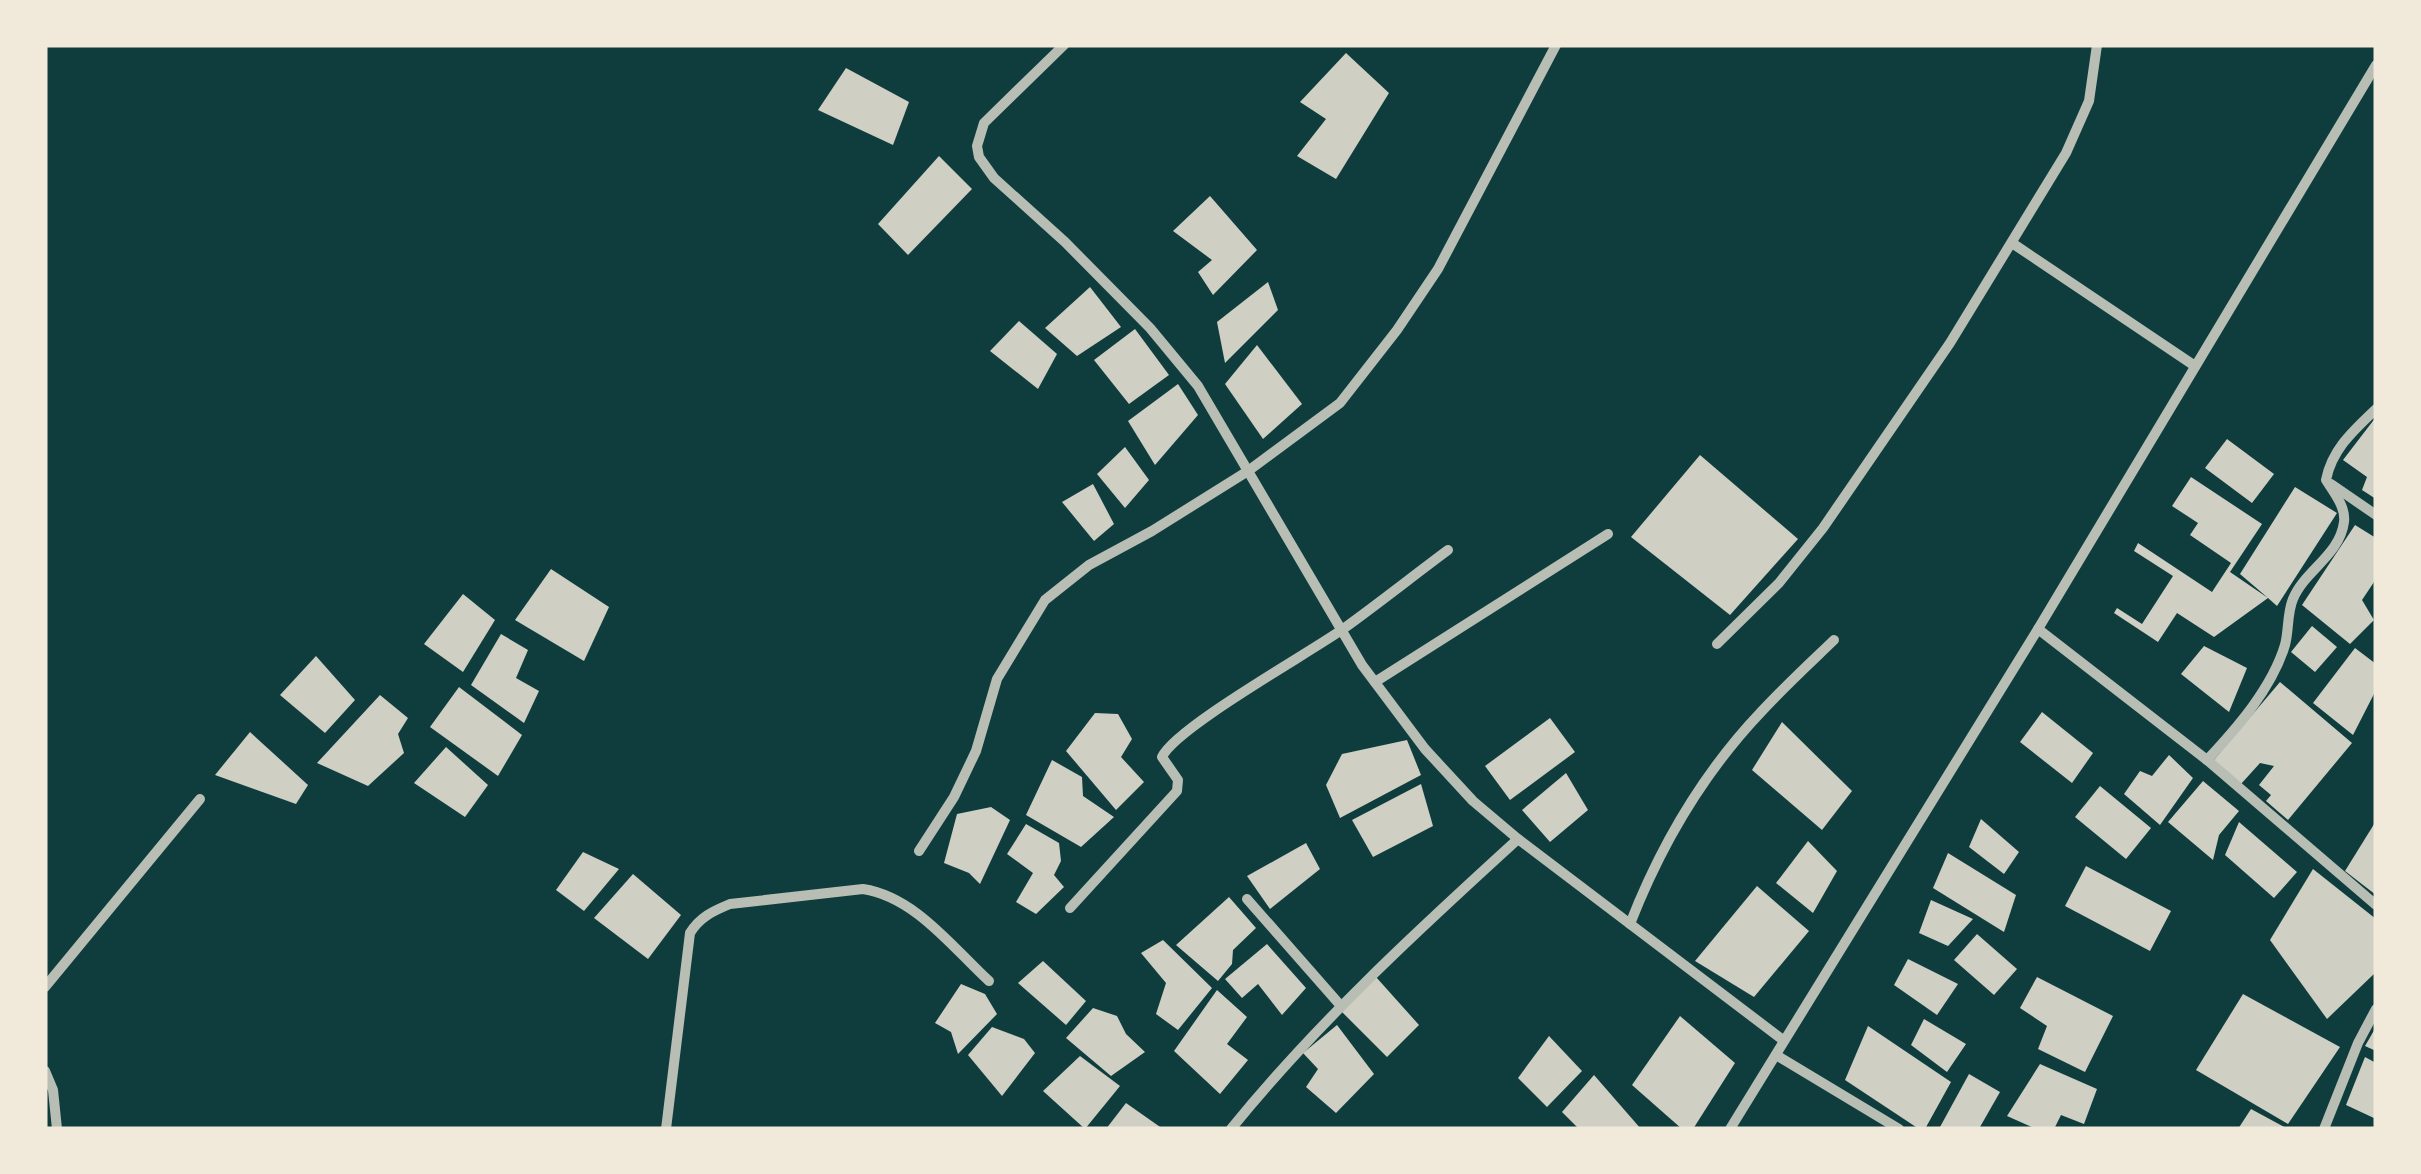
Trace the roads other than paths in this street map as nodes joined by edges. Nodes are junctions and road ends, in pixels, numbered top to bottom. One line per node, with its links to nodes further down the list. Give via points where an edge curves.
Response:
1 (1064, 45): 8 (street, via 984,122 979,157 1150,328 1198,386)
2 (1556, 45): 8 (street, via 1438,269 1397,330 1340,403)
3 (2097, 45): 5 (street, via 2082,119)
4 (2376, 65): 6 (street)
5 (2012, 243): 6 (street); 16 (street, via 1822,528)
6 (2196, 366): 13 (street)
7 (2376, 409): 9 (street, via 2342,444)
8 (1248, 471): 14 (street); 21 (street, via 1088,565 1045,600 997,679 976,751)
9 (2326, 480): 10 (street); 18 (street, via 2344,508 2339,537 2293,597 2286,641 2267,684)
10 (2376, 515)
11 (1608, 534): 17 (street)
12 (1448, 550): 14 (street)
13 (2038, 629): 18 (street); 30 (street)
14 (1341, 630): 17 (street); 24 (street, via 1166,749 1162,757 1178,780 1177,791)
15 (1834, 640): 25 (street, via 1712,772 1668,842)
16 (1718, 644)
17 (1375, 682): 20 (street, via 1425,749)
18 (2207, 760): 23 (street)
19 (200, 799): 27 (street)
20 (1518, 839): 25 (street); 28 (street)
21 (919, 851)
22 (1246, 899): 28 (street)
23 (2376, 906)
24 (1070, 908)
25 (1630, 924): 30 (street)
26 (990, 981): 34 (street, via 884,892 863,888 730,904 712,912 690,932)
27 (45, 987)
28 (1341, 1006): 35 (street)
29 (2376, 1009): 38 (street)
30 (1784, 1040): 31 (street)
31 (1776, 1056): 36 (street); 37 (street)
32 (45, 1070): 33 (street)
33 (56, 1129)
34 (666, 1129)
35 (1230, 1129)
36 (1730, 1129)
37 (1899, 1129)
38 (2324, 1129)

